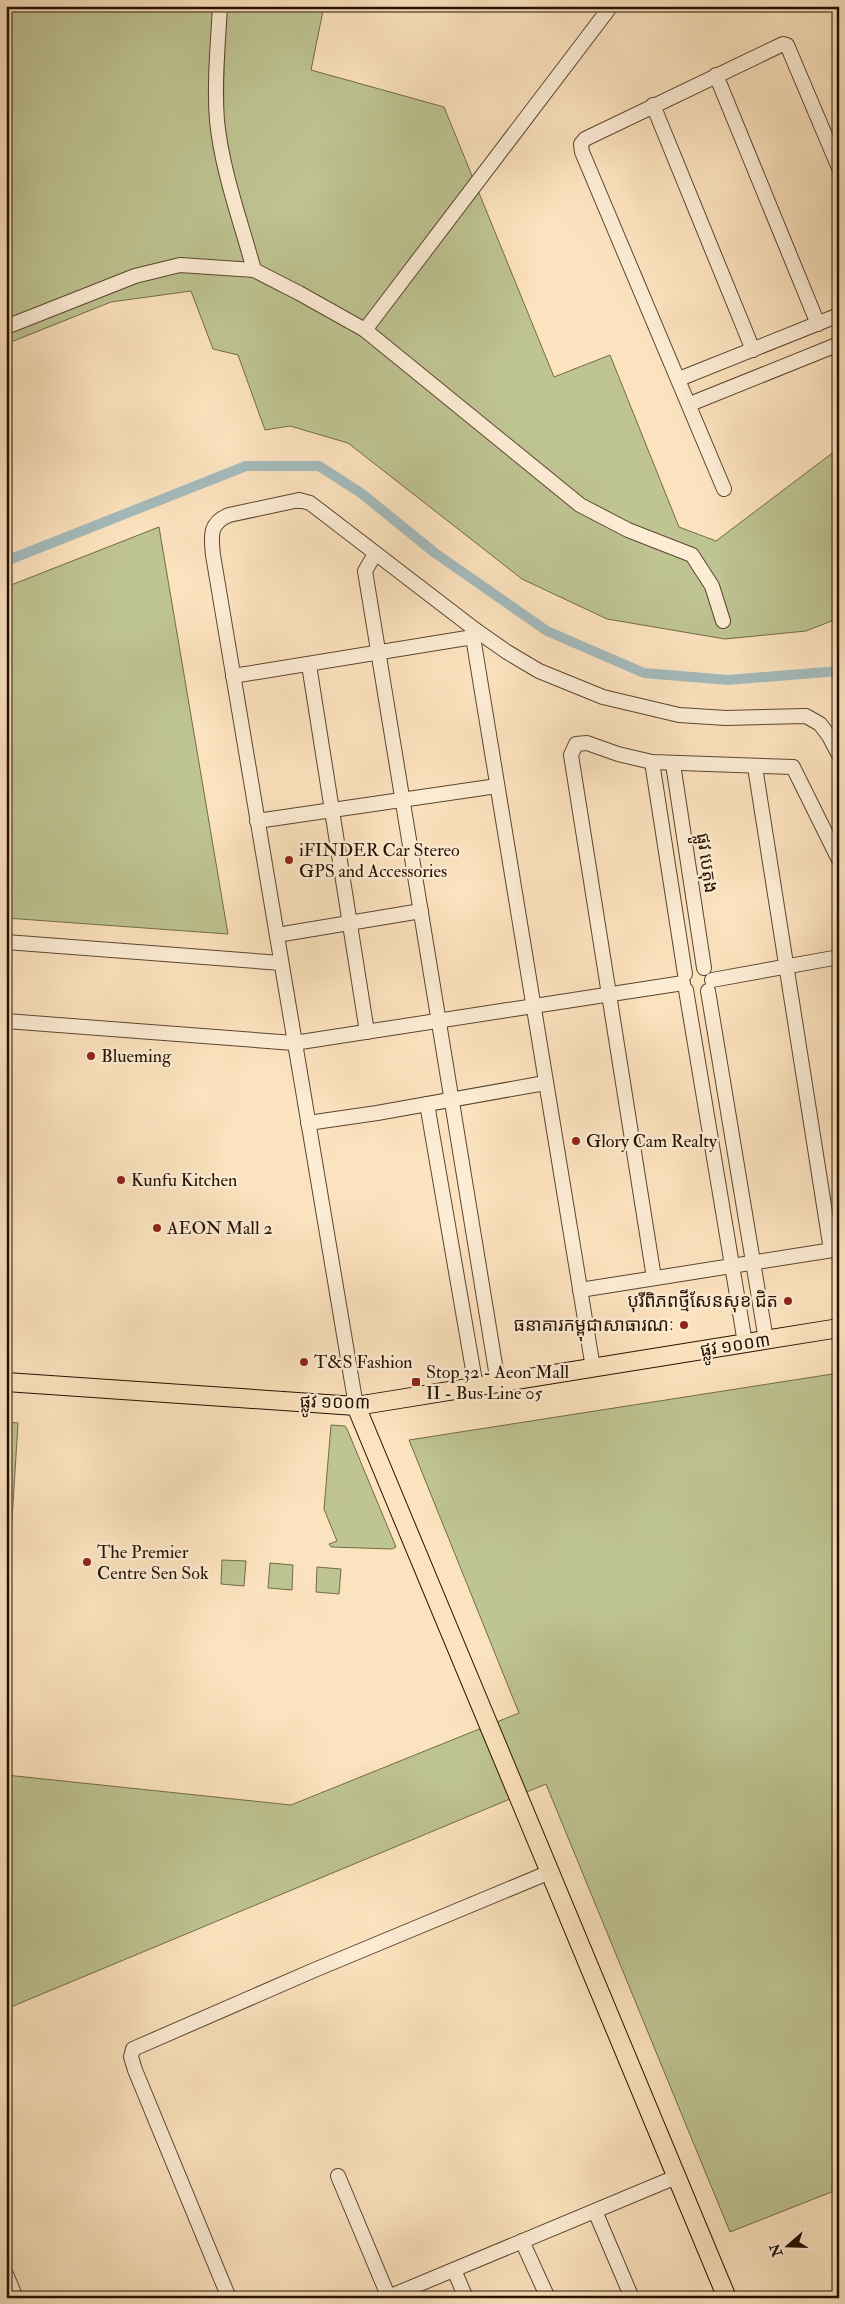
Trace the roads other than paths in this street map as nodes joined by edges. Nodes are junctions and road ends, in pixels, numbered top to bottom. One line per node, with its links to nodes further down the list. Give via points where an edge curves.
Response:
1 (220, 6): 6 (street, via 216,68 218,121 225,162)
2 (611, 6): 10 (street)
3 (716, 75): 4 (street); 5 (street, via 783,44 788,45); 8 (street)
4 (653, 105): 12 (street); 13 (street, via 585,139 581,148)
5 (839, 168)
6 (254, 270): 9 (street, via 180,265 135,276); 10 (street)
7 (839, 315): 8 (street)
8 (818, 324): 12 (street)
9 (6, 327)
10 (365, 330): 17 (street, via 580,505 628,530 692,555 712,586)
11 (839, 344): 14 (street)
12 (753, 350): 13 (street)
13 (679, 379): 14 (street)
14 (690, 404): 15 (street)
15 (724, 489)
16 (375, 554): 18 (street); 19 (street, via 364,570); 21 (street, via 310,503 299,500 220,519 210,534)
17 (723, 621)
18 (475, 634): 19 (street); 22 (street, via 539,671 580,689 629,704 703,717 806,716 820,724); 26 (street)
19 (378, 653): 20 (street); 27 (street)
20 (309, 664): 21 (street); 28 (street)
21 (233, 676): 29 (street)
22 (839, 755)
23 (652, 762): 24 (street); 39 (street); 41 (street, via 581,743 576,744 571,755)
24 (673, 764): 25 (street); 38 (street, ផ្លូវ បេតុង)
25 (755, 767): 30 (street, via 793,767); 37 (street)
26 (497, 786): 27 (street); 42 (street)
27 (402, 800): 28 (street); 31 (street)
28 (333, 810): 29 (street); 32 (street)
29 (257, 821): 33 (street)
30 (839, 860)
31 (421, 911): 32 (street); 43 (street)
32 (350, 922): 33 (street); 45 (street)
33 (276, 935): 36 (street)
34 (6, 942): 36 (street)
35 (839, 957): 37 (street)
36 (281, 963): 46 (street)
37 (785, 966): 40 (street); 53 (street)
38 (704, 968): 39 (street, via 695,966); 40 (street, via 708,971)
39 (684, 982): 40 (street, via 696,995); 41 (street); 55 (street)
40 (710, 985): 54 (street)
41 (610, 994): 42 (street); 56 (street)
42 (533, 1006): 43 (street); 47 (street)
43 (439, 1020): 45 (street); 48 (street)
44 (6, 1022): 46 (street)
45 (366, 1032): 46 (street)
46 (294, 1043): 50 (street)
47 (545, 1083): 48 (street); 57 (street)
48 (452, 1100): 49 (street); 51 (street)
49 (427, 1104): 50 (street); 52 (street)
50 (308, 1123): 65 (street)
51 (461, 1159): 52 (street); 63 (street)
52 (437, 1162): 64 (street)
53 (835, 1250): 54 (street)
54 (753, 1262): 55 (street); 59 (street)
55 (733, 1266): 56 (street); 60 (street)
56 (654, 1278): 57 (street)
57 (580, 1290): 61 (street)
58 (839, 1328): 59 (main road, ផ្លូវ ១០០៣)
59 (766, 1340): 60 (main road, ផ្លូវ ១០០៣)
60 (746, 1343): 61 (main road, ផ្លូវ ១០០៣)
61 (593, 1368): 63 (main road, ផ្លូវ ១០០៣)
62 (6, 1382): 65 (main road, ផ្លូវ ១០០៣)
63 (498, 1383): 64 (main road, ផ្លូវ ១០០៣)
64 (476, 1387): 65 (main road, ផ្លូវ ១០០៣)
65 (356, 1406): 66 (main road)
66 (550, 1872): 68 (main road); 75 (street, via 134,2049 131,2057 135,2070)
67 (338, 2176): 74 (street)
68 (676, 2177): 69 (street); 79 (main road)
69 (595, 2211): 70 (street); 78 (street)
70 (522, 2241): 71 (street); 77 (street)
71 (454, 2270): 74 (street); 76 (street)
72 (6, 2274): 73 (street)
73 (15, 2297)
74 (388, 2297)
75 (229, 2298)
76 (466, 2298)
77 (548, 2298)
78 (632, 2298)
79 (727, 2298)

